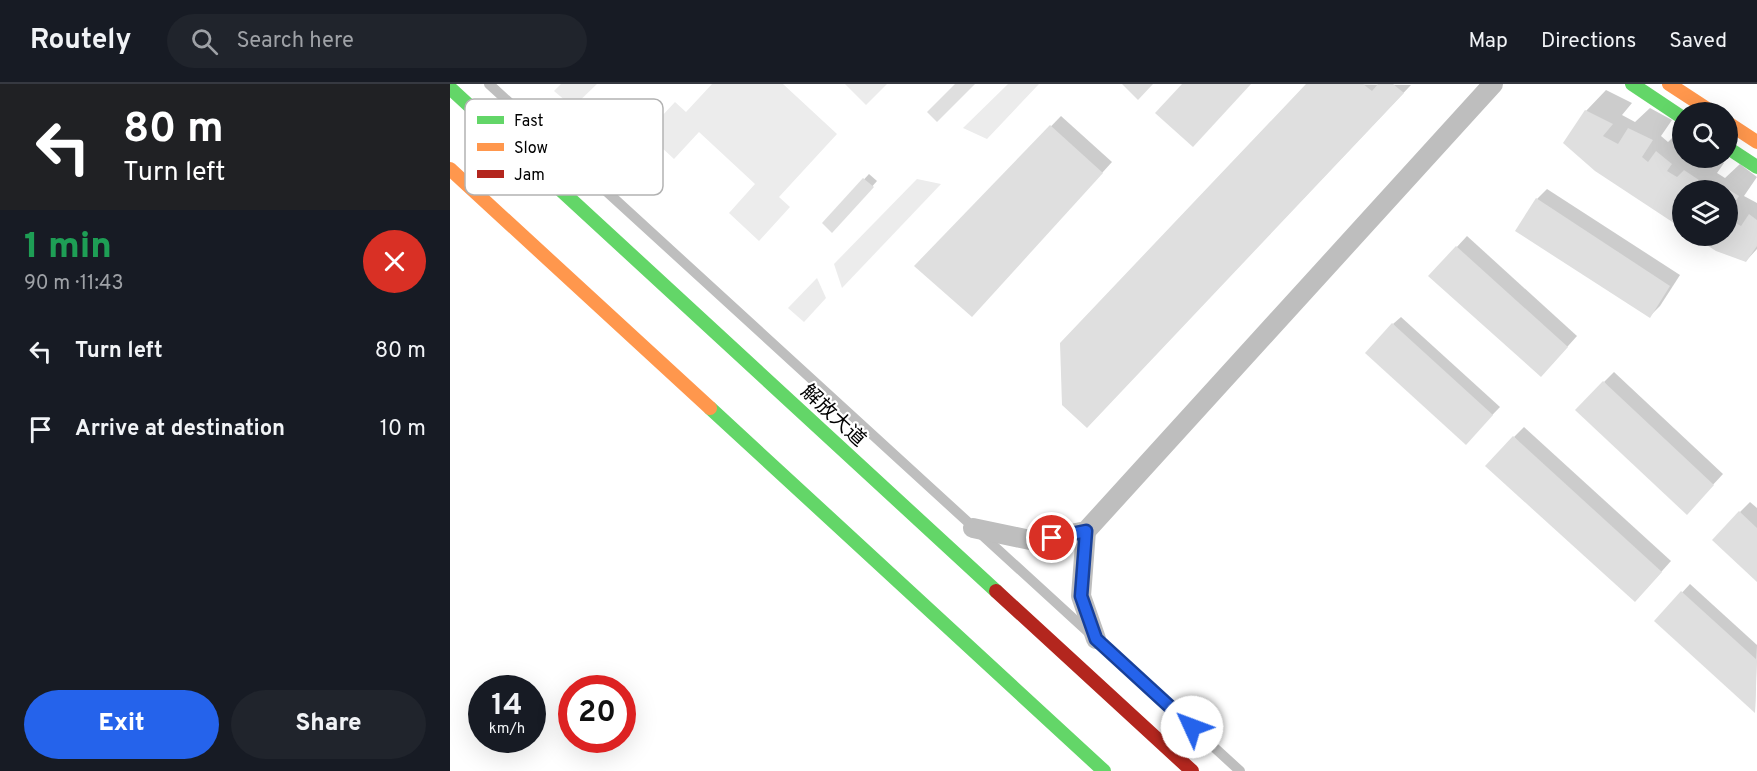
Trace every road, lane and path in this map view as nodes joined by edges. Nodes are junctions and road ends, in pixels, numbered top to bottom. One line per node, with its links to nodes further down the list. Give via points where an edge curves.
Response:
1 (489, 84): 6 (lane)
2 (1493, 84): 20 (street)
3 (1632, 84): 9 (main road)
4 (1669, 84): 8 (main road)
5 (450, 88): 7 (main road, 解放大道)
6 (505, 99)
7 (465, 102)
8 (1697, 102)
9 (1672, 111)
10 (1738, 130): 11 (main road)
11 (1757, 142)
12 (1738, 155): 13 (main road)
13 (1757, 167)
14 (450, 169): 15 (main road)
15 (465, 183)
16 (478, 195): 22 (main road)
17 (566, 195): 23 (main road, 解放大道)
18 (610, 195): 19 (lane)
19 (973, 528): 20 (street, via 1035,541); 21 (lane)
20 (1086, 531): 21 (street, via 1081,596)
21 (1096, 639): 24 (lane)
22 (1104, 771)
23 (1192, 771)
24 (1240, 771)

